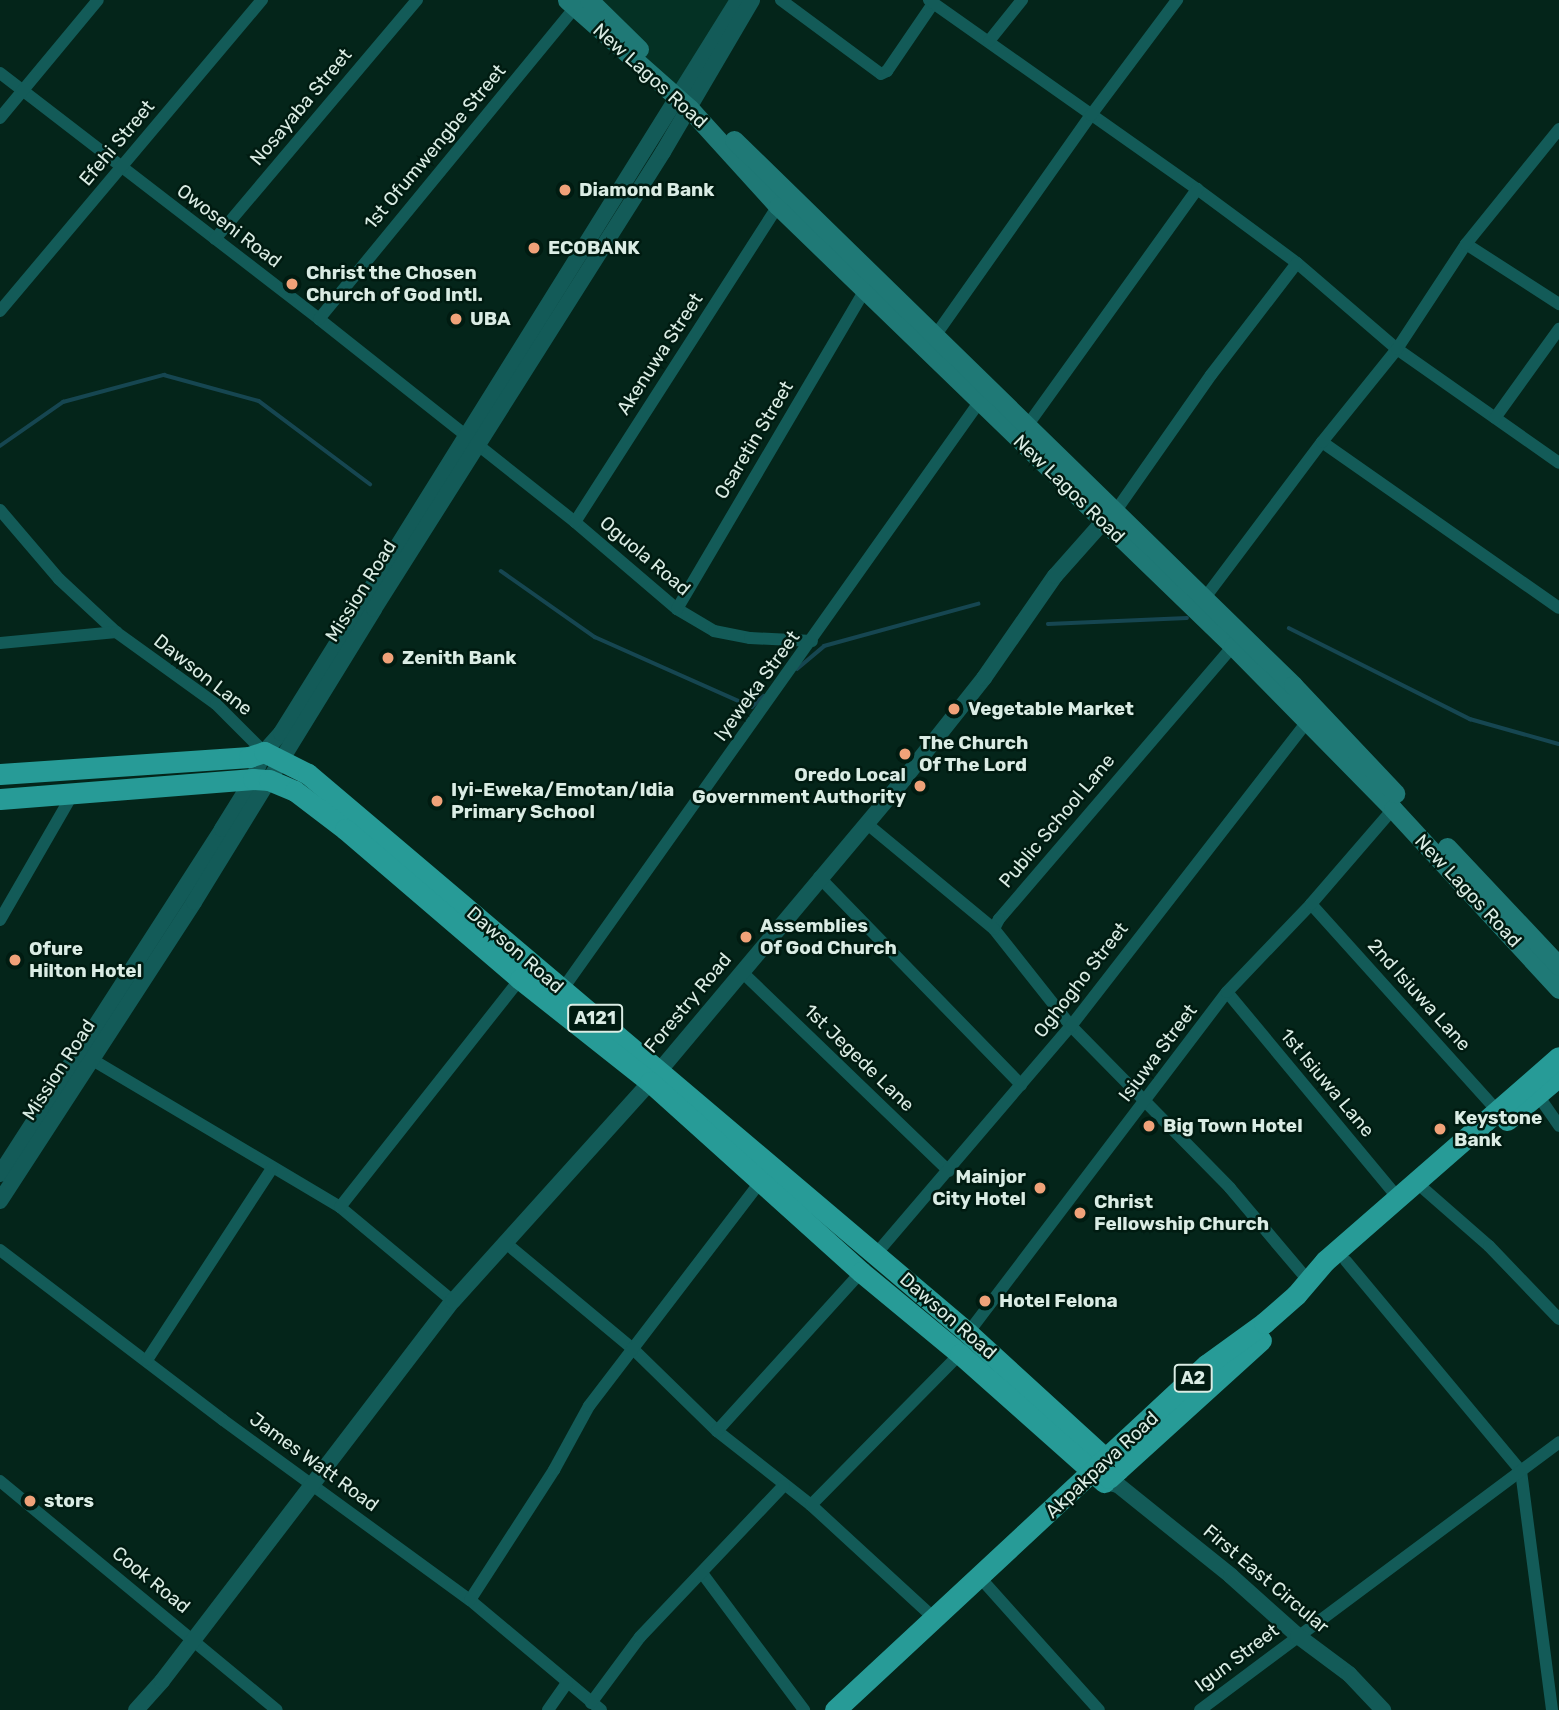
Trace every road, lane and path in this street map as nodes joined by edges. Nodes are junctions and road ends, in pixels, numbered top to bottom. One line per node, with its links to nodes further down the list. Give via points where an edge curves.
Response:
1 (98, 0): 13 (street)
2 (262, 0): 20 (street, Efehi Street)
3 (417, 0): 23 (street, Nosayaba Street)
4 (738, 0): 14 (street, Mission Road)
5 (751, 0): 14 (street, Mission Road)
6 (781, 0): 10 (street, via 881,74)
7 (1022, 0): 11 (street)
8 (1177, 0): 15 (street)
9 (578, 2): 14 (main road, New Lagos Road); 29 (street, 1st Ofumwengbe Street)
10 (931, 3): 11 (street)
11 (989, 41): 15 (street)
12 (0, 73): 13 (street, Owoseni Road)
13 (23, 91): 16 (street); 20 (street, Owoseni Road)
14 (687, 99): 22 (main road, New Lagos Road); 31 (main road, New Lagos Road); 36 (street, Mission Road)
15 (1091, 115): 21 (street); 31 (street)
16 (0, 118)
17 (1559, 129): 18 (street)
18 (1547, 143): 19 (street); 24 (street)
19 (1559, 152)
20 (121, 168): 23 (street, Owoseni Road); 28 (street, Efehi Street)
21 (1197, 189): 25 (street); 35 (street)
22 (778, 206): 26 (main road, New Lagos Road); 41 (street, Akenuwa Street)
23 (215, 239): 29 (street, Owoseni Road)
24 (1466, 244): 27 (street); 32 (street)
25 (1297, 263): 32 (street); 40 (street)
26 (864, 291): 33 (main road, New Lagos Road); 43 (street, Osaretin Street)
27 (1559, 304)
28 (0, 311)
29 (319, 319): 36 (street, Owoseni Road)
30 (1559, 329): 34 (street)
31 (935, 336): 35 (main road, New Lagos Road)
32 (1397, 349): 34 (street); 37 (street)
33 (980, 401): 40 (main road, New Lagos Road); 46 (street, Iyeweka Street)
34 (1495, 418): 38 (street)
35 (1027, 426): 40 (main road, New Lagos Road)
36 (471, 441): 41 (street, Oguola Road); 50 (street, Mission Road)
37 (1322, 442): 42 (street); 44 (street)
38 (1559, 463)
39 (0, 510): 45 (street, Dawson Lane, via 59,579)
40 (1109, 517): 42 (main road, New Lagos Road); 56 (street, Forestry Road, via 1055,576 984,678)
41 (575, 522): 43 (street, Oguola Road)
42 (1200, 605): 48 (main road, New Lagos Road); 61 (main road, New Lagos Road, via 1293,685)
43 (677, 608): 46 (street, Oguola Road, via 714,631)
44 (1559, 608)
45 (116, 632): 47 (street); 50 (street, Dawson Lane, via 216,704)
46 (812, 641): 65 (street, Iyeweka Street)
47 (0, 643)
48 (1233, 646): 49 (main road, New Lagos Road); 60 (street, Public School Lane)
49 (1306, 723): 55 (main road, New Lagos Road); 67 (street, Oghogho Street)
50 (273, 756): 51 (highway); 52 (street, Mission Road); 65 (highway, Dawson Road / A121, via 310,775)
51 (0, 774)
52 (261, 780): 53 (highway, Dawson Road / A121); 63 (highway, Dawson Road / A121, via 295,791 345,829); 69 (street, Mission Road, via 194,902); 79 (street, Mission Road)
53 (74, 792): 54 (highway, Dawson Road / A121); 59 (street)
54 (0, 799)
55 (1393, 809): 58 (street, Isiuwa Street); 64 (main road, New Lagos Road)
56 (866, 823): 57 (street, Forestry Road); 60 (street)
57 (820, 877): 62 (street, Forestry Road); 72 (street)
58 (1311, 904): 66 (street, Isiuwa Street); 75 (street, 2nd Isiuwa Lane)
59 (0, 920)
60 (994, 929): 67 (street)
61 (1559, 966)
62 (742, 972): 70 (street, Forestry Road); 78 (street, 1st Jegede Lane)
63 (520, 979): 70 (highway, Dawson Road / A121); 84 (street)
64 (1559, 989)
65 (562, 990): 70 (highway, Dawson Road / A121)
66 (1227, 992): 74 (street, Isiuwa Street); 82 (street, 1st Isiuwa Lane)
67 (1071, 1026): 72 (street, Oghogho Street); 74 (street)
68 (1559, 1057): 75 (highway, Akpakpava Road / A2)
69 (91, 1059): 77 (street); 83 (street, Mission Road)
70 (655, 1076): 80 (highway, Dawson Road / A121); 85 (street, Forestry Road); 87 (highway, Dawson Road / A121)
71 (1559, 1076): 73 (highway, Akpakpava Road / A2)
72 (1021, 1085): 78 (street, Oghogho Street)
73 (1537, 1094): 76 (street); 81 (highway, Akpakpava Road / A2)
74 (1146, 1102): 90 (street, via 1230,1188); 94 (street, Isiuwa Street)
75 (1498, 1112): 82 (highway, Akpakpava Road / A2)
76 (1559, 1126)
77 (272, 1168): 84 (street); 97 (street)
78 (949, 1171): 87 (street, Oghogho Street)
79 (0, 1174)
80 (760, 1182): 89 (highway, Dawson Road / A121); 95 (street)
81 (1425, 1190): 88 (highway, Akpakpava Road / A2); 92 (street)
82 (1398, 1198): 90 (highway, Akpakpava Road / A2)
83 (0, 1201)
84 (340, 1207): 91 (street)
85 (507, 1244): 91 (street, Forestry Road); 95 (street)
86 (0, 1250): 97 (street, James Watt Road)
87 (876, 1254): 94 (highway, Dawson Road / A121)
88 (1346, 1261): 100 (street); 101 (highway, Akpakpava Road / A2)
89 (861, 1272): 96 (highway, Dawson Road / A121); 98 (street)
90 (1307, 1279): 101 (highway, Akpakpava Road / A2, via 1264,1323 1206,1365)
91 (453, 1301): 103 (street, Forestry Road)
92 (1555, 1304): 93 (street)
93 (1559, 1319)
94 (968, 1333): 101 (highway, Dawson Road / A121)
95 (632, 1348): 98 (street); 108 (street, via 589,1405 554,1470)
96 (960, 1354): 101 (highway, Dawson Road / A121); 105 (street)
97 (147, 1360): 103 (street, James Watt Road)
98 (717, 1431): 104 (street)
99 (1559, 1442): 100 (street, Igun Street)
100 (1521, 1471): 110 (street, Igun Street); 123 (street)
101 (1108, 1474): 107 (highway, Akpakpava Road / A2); 109 (highway, Akpakpava Road / A2); 110 (street, First East Circular)
102 (0, 1480): 111 (street, Cook Road)
103 (313, 1485): 108 (street, James Watt Road); 111 (street, Forestry Road)
104 (784, 1485): 105 (street); 106 (street)
105 (811, 1505): 109 (street)
106 (702, 1573): 113 (street, via 640,1637); 117 (street)
107 (984, 1582): 119 (highway, Akpakpava Road / A2, via 957,1615); 120 (street)
108 (470, 1600): 112 (street, James Watt Road)
109 (934, 1618): 118 (highway, Akpakpava Road / A2)
110 (1298, 1636): 121 (street, Igun Street); 122 (street, First East Circular, via 1349,1674)
111 (192, 1639): 114 (street, Forestry Road); 115 (street, Cook Road)
112 (567, 1683): 113 (street, James Watt Road); 116 (street)
113 (596, 1706)
114 (136, 1710)
115 (277, 1710)
116 (548, 1710)
117 (804, 1710)
118 (835, 1710)
119 (854, 1710)
120 (1099, 1710)
121 (1200, 1710)
122 (1383, 1710)
123 (1552, 1710)

